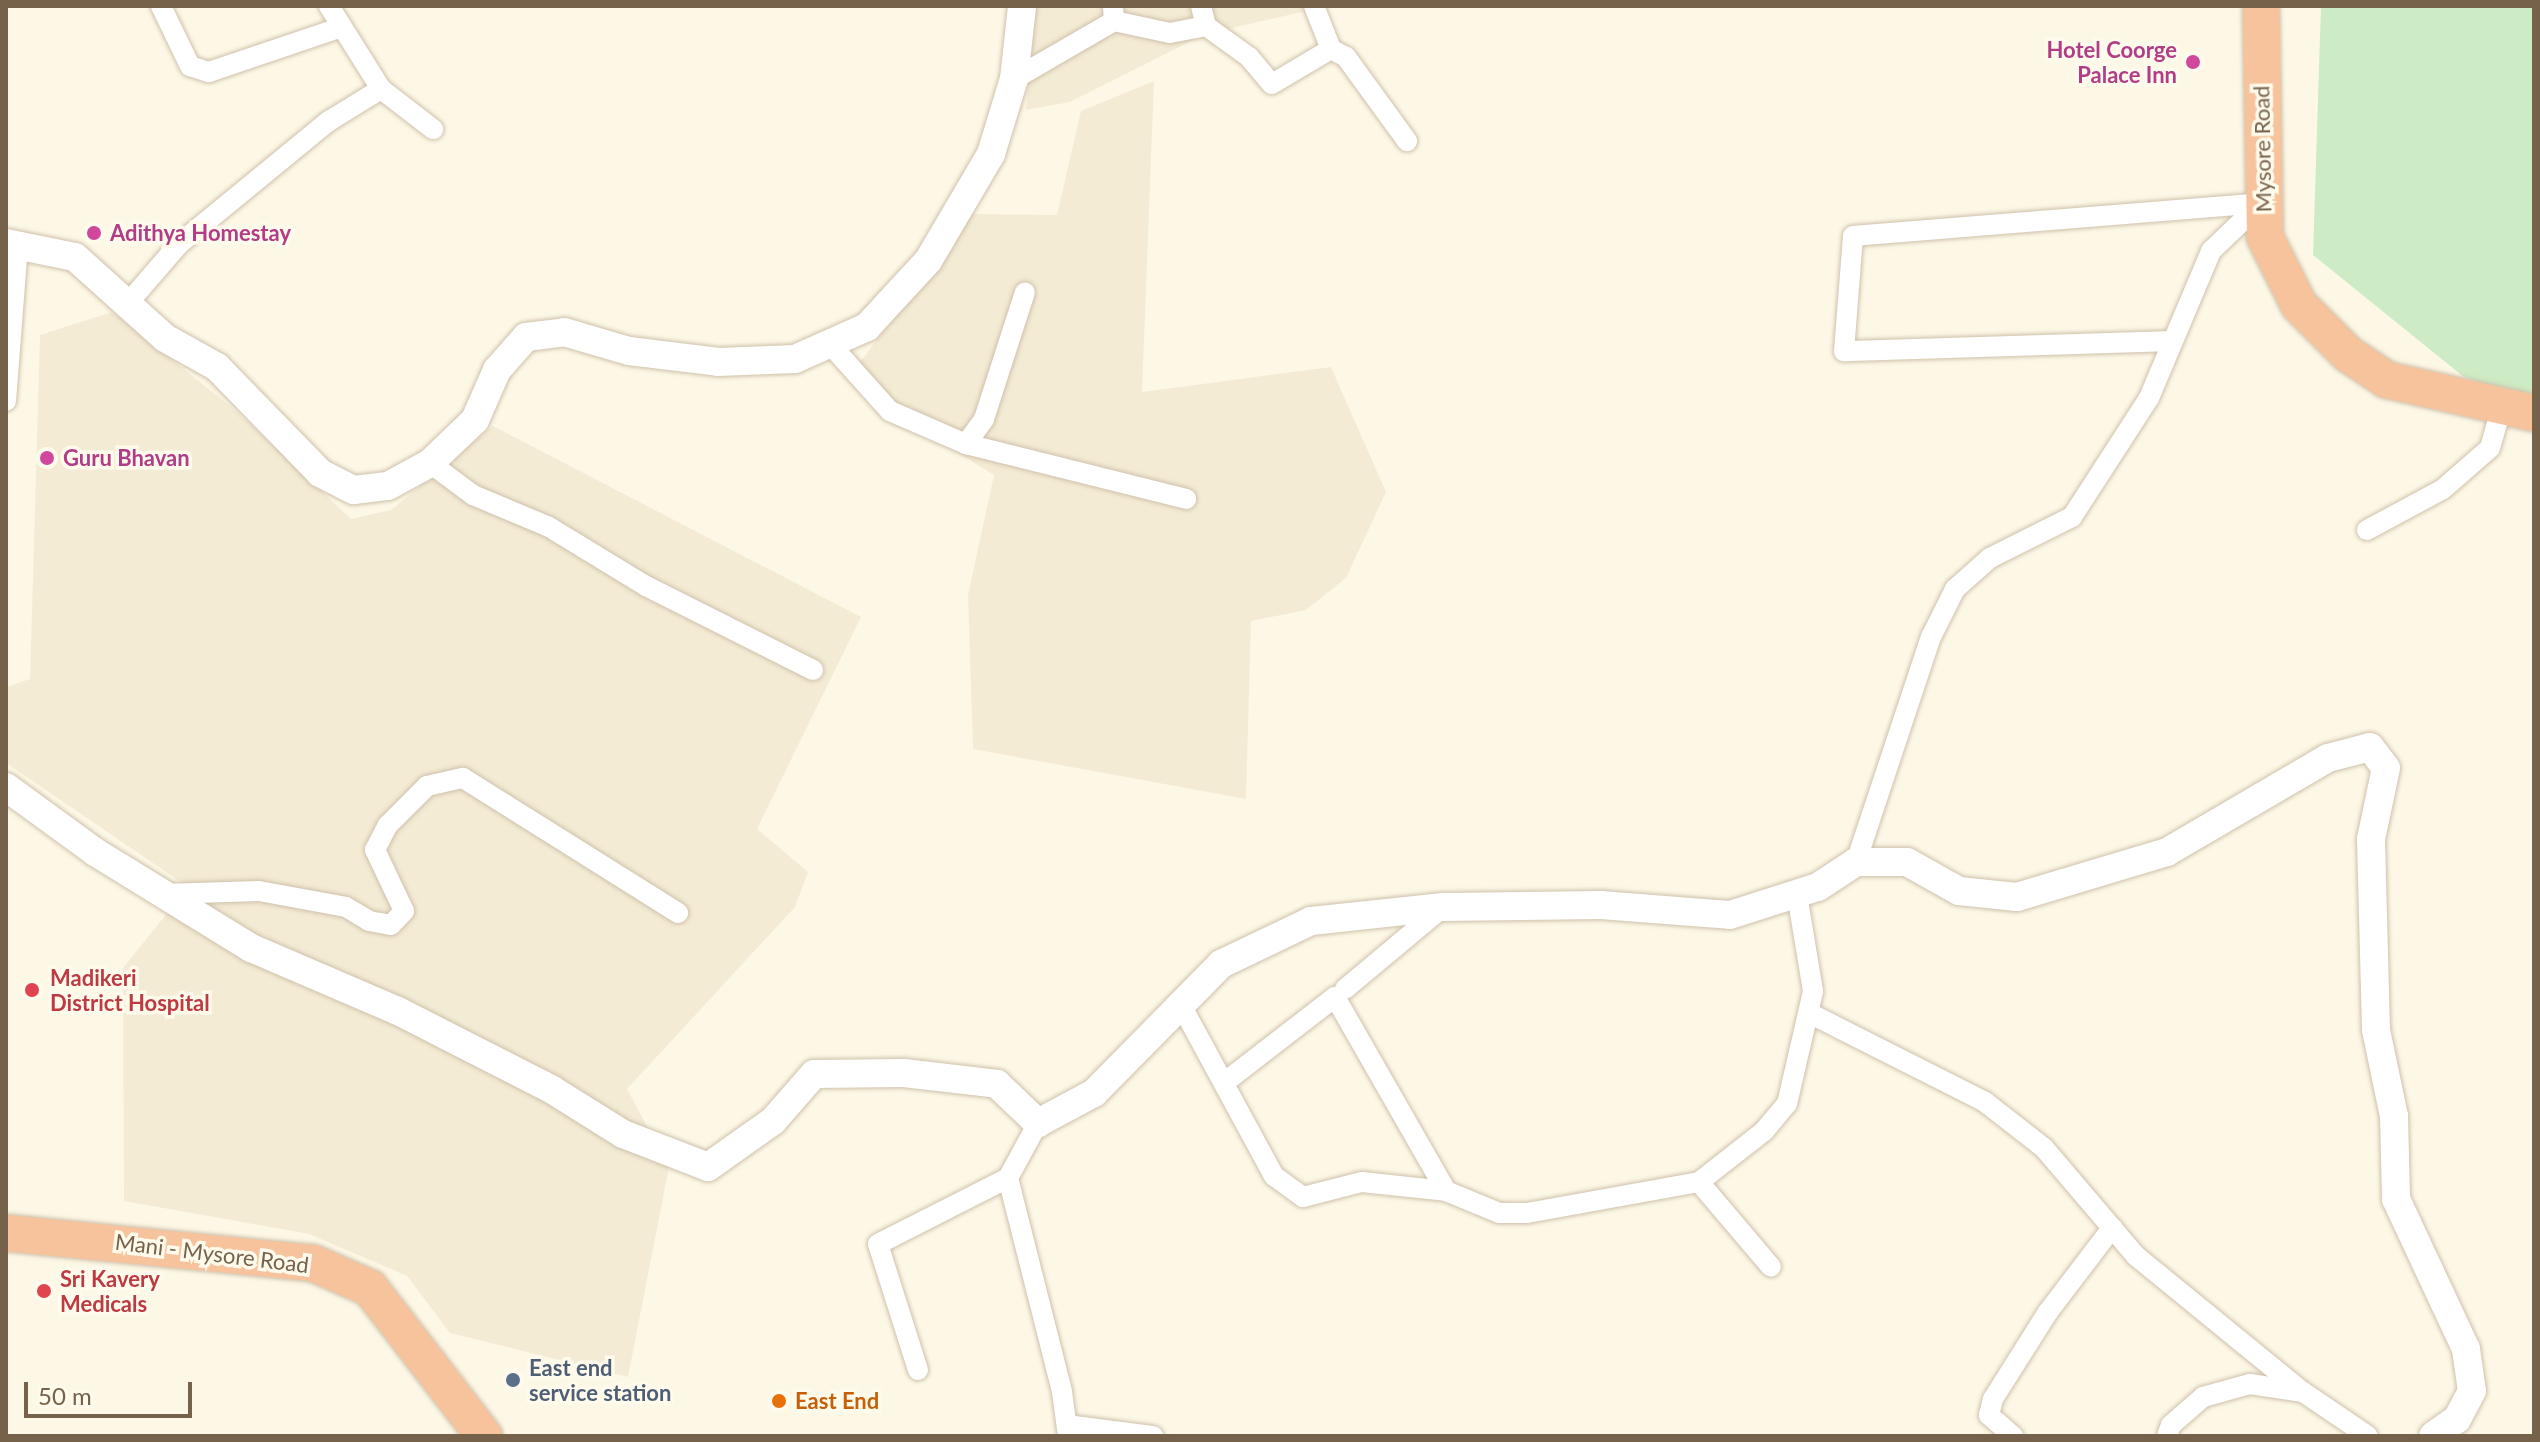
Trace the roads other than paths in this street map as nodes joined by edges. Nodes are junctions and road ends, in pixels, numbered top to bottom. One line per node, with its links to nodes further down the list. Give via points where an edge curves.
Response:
1 (161, 6): 8 (street, via 190,66 209,72)
2 (329, 6): 8 (street)
3 (1022, 6): 10 (street)
4 (1314, 6): 9 (street)
5 (2261, 6): 14 (highway, Mysore Road)
6 (1114, 14): 7 (street, via 1170,33); 10 (street)
7 (1203, 16): 9 (street, via 1272,84)
8 (342, 27): 11 (street)
9 (1331, 49): 13 (street, via 1346,57)
10 (1014, 79): 19 (street, via 991,154 928,261 867,327)
11 (381, 89): 12 (street); 17 (street, via 329,121 179,244)
12 (433, 129)
13 (1407, 141)
14 (2261, 203): 18 (street, via 2211,251); 18 (street, via 1853,236 1844,351); 21 (highway, Mysore Road, via 2265,237 2299,305 2348,354 2387,380)
15 (12, 244): 17 (street, via 75,257); 20 (street)
16 (1025, 292): 22 (street, via 984,419)
17 (129, 302): 23 (street, via 165,338 217,367 320,473 354,490 388,486)
18 (2171, 341): 28 (street, via 2149,398 2072,517 1990,558 1955,589 1931,637)
19 (830, 344): 22 (street, via 890,411); 23 (street, via 795,359 718,362 629,351 564,332 526,337 497,370 475,420)
20 (6, 401)
21 (2518, 410): 25 (street, via 2490,448 2443,489)
22 (966, 444): 24 (street)
23 (430, 463): 26 (street, via 473,495 549,527 646,586)
24 (1186, 499)
25 (2367, 530)
26 (813, 670)
27 (6, 787): 29 (street)
28 (1856, 862): 30 (street); 52 (street, via 1907,862 1959,891 2017,897 2167,852 2328,758 2370,747 2386,768 2371,839 2376,1030 2394,1116 2396,1199 2466,1349 2472,1391 2457,1419)
29 (163, 894): 32 (street, via 259,891 346,907 369,921 391,925 404,911 375,850 388,825 427,786 463,778); 37 (street, via 251,948 398,1011 551,1089 623,1134 708,1167 773,1121 814,1074 904,1073 997,1084)
30 (1797, 894): 31 (street, via 1730,915 1601,905); 35 (street, via 1813,991)
31 (1443, 907): 33 (street); 34 (street, via 1311,921 1221,964)
32 (678, 913)
33 (1345, 989)
34 (1180, 1003): 36 (street); 37 (street, via 1094,1093)
35 (1811, 1014): 39 (street, via 1787,1104 1764,1131); 41 (street, via 1985,1102 2044,1148)
36 (1225, 1082): 40 (street, via 1274,1176 1303,1197 1362,1182); 40 (street, via 1335,997)
37 (1038, 1123): 38 (street)
38 (1008, 1178): 44 (street, via 878,1244); 46 (street)
39 (1699, 1182): 40 (street, via 1527,1213 1499,1213); 43 (street)
40 (1446, 1191)
41 (2112, 1228): 45 (street, via 2136,1256); 49 (street, via 2048,1312 1993,1399 1989,1415)
42 (6, 1233): 47 (highway, Mani - Mysore Road, via 165,1245 327,1269 370,1288)
43 (1771, 1267)
44 (918, 1370)
45 (2303, 1392): 50 (street, via 2250,1384 2203,1397 2171,1425); 51 (street)
46 (1068, 1430): 48 (street)
47 (484, 1436)
48 (1153, 1436)
49 (2013, 1436)
50 (2167, 1436)
51 (2368, 1436)
52 (2433, 1436)

